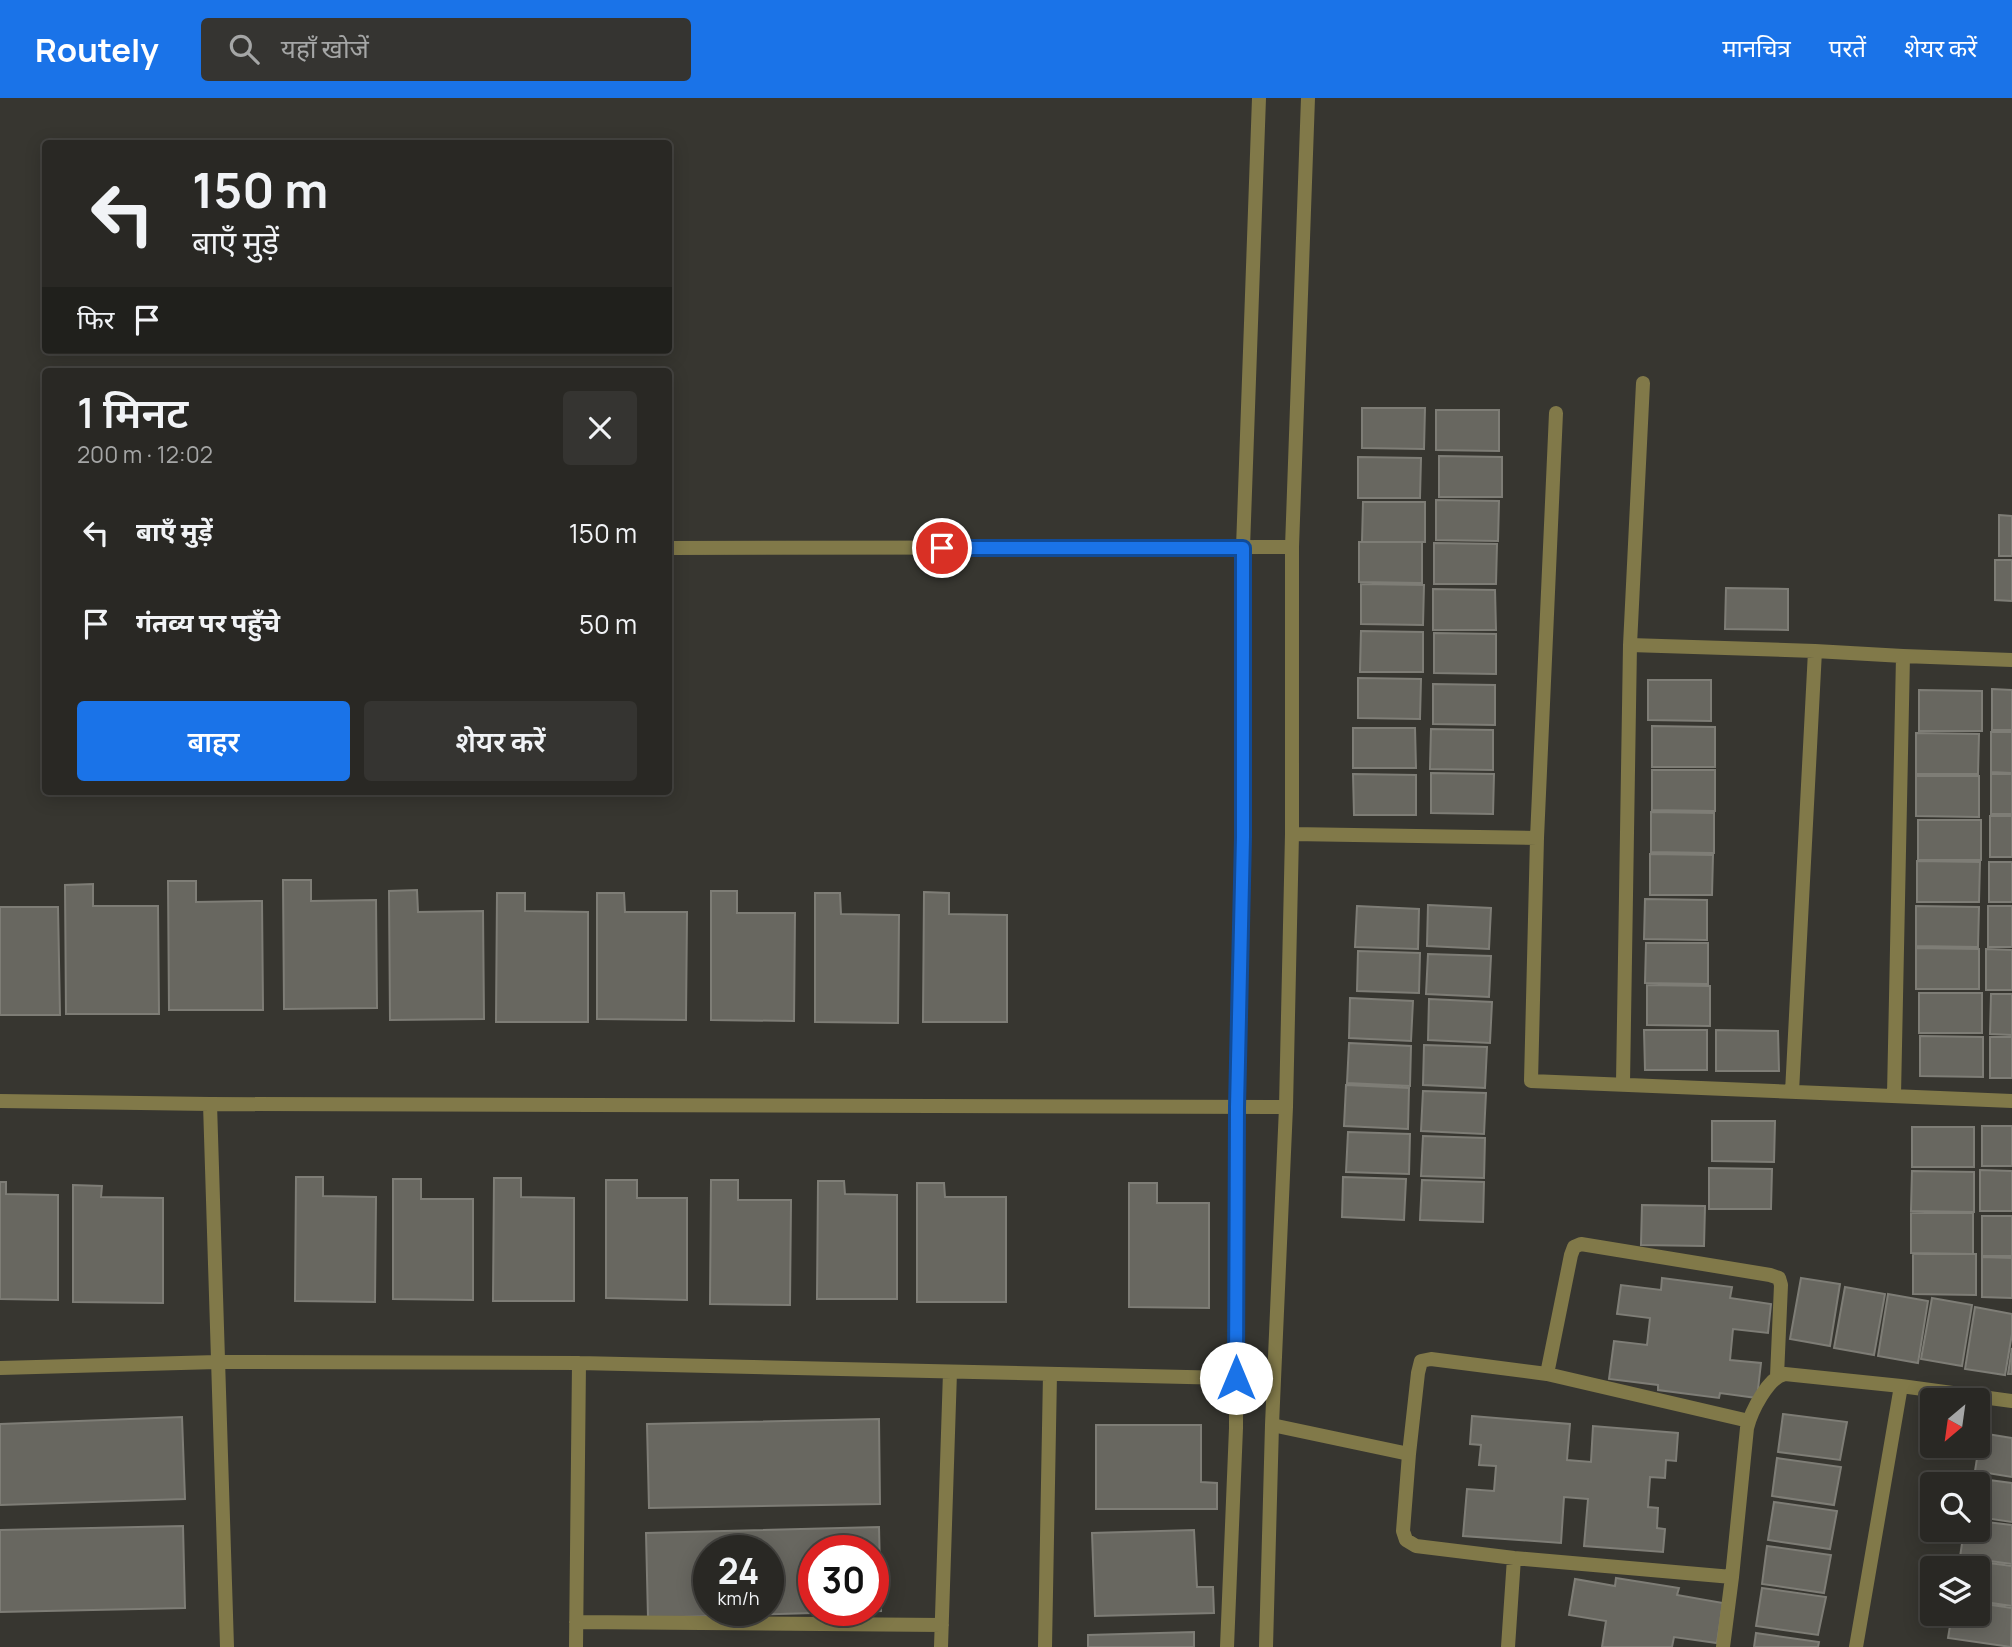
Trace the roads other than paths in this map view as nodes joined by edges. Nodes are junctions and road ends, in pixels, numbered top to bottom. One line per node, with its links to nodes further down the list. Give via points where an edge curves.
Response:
1 (1259, 98): 7 (street)
2 (1308, 98): 5 (street)
3 (1643, 383): 8 (street)
4 (1556, 413): 13 (street)
5 (1292, 547): 7 (street); 12 (street)
6 (672, 548): 7 (street)
7 (1243, 548): 20 (street)
8 (1630, 645): 9 (street); 14 (street)
9 (1815, 650): 10 (street); 15 (street)
10 (1903, 656): 11 (street); 16 (street)
11 (2012, 660)
12 (1292, 834): 13 (street); 21 (street)
13 (1536, 838): 14 (street, via 1531,1081)
14 (1623, 1083): 15 (street)
15 (1792, 1092): 16 (street)
16 (1894, 1095): 18 (street)
17 (0, 1101): 19 (street)
18 (2012, 1101)
19 (210, 1104): 20 (street); 22 (street)
20 (1237, 1107): 21 (street); 29 (street)
21 (1286, 1107): 30 (street)
22 (218, 1362): 23 (street); 24 (street); 40 (street)
23 (579, 1363): 25 (street); 38 (street)
24 (0, 1368)
25 (950, 1372): 26 (street); 39 (street)
26 (1050, 1374): 29 (street); 43 (street)
27 (1547, 1374): 28 (street, via 1571,1255 1581,1244 1779,1279); 33 (street); 35 (street, via 1421,1361)
28 (1777, 1376): 31 (street); 33 (street)
29 (1236, 1378): 30 (street); 44 (street)
30 (1273, 1379): 34 (street)
31 (1900, 1386): 32 (street); 48 (street)
32 (2012, 1401)
33 (1749, 1421): 37 (street)
34 (1272, 1425): 35 (street); 45 (street)
35 (1409, 1454): 36 (street, via 1406,1540 1416,1546)
36 (1514, 1558): 37 (street); 46 (street)
37 (1732, 1577): 47 (street)
38 (576, 1622): 39 (street); 41 (street)
39 (942, 1625): 42 (street)
40 (227, 1647)
41 (576, 1647)
42 (942, 1647)
43 (1045, 1647)
44 (1227, 1647)
45 (1266, 1647)
46 (1508, 1647)
47 (1723, 1647)
48 (1856, 1647)

